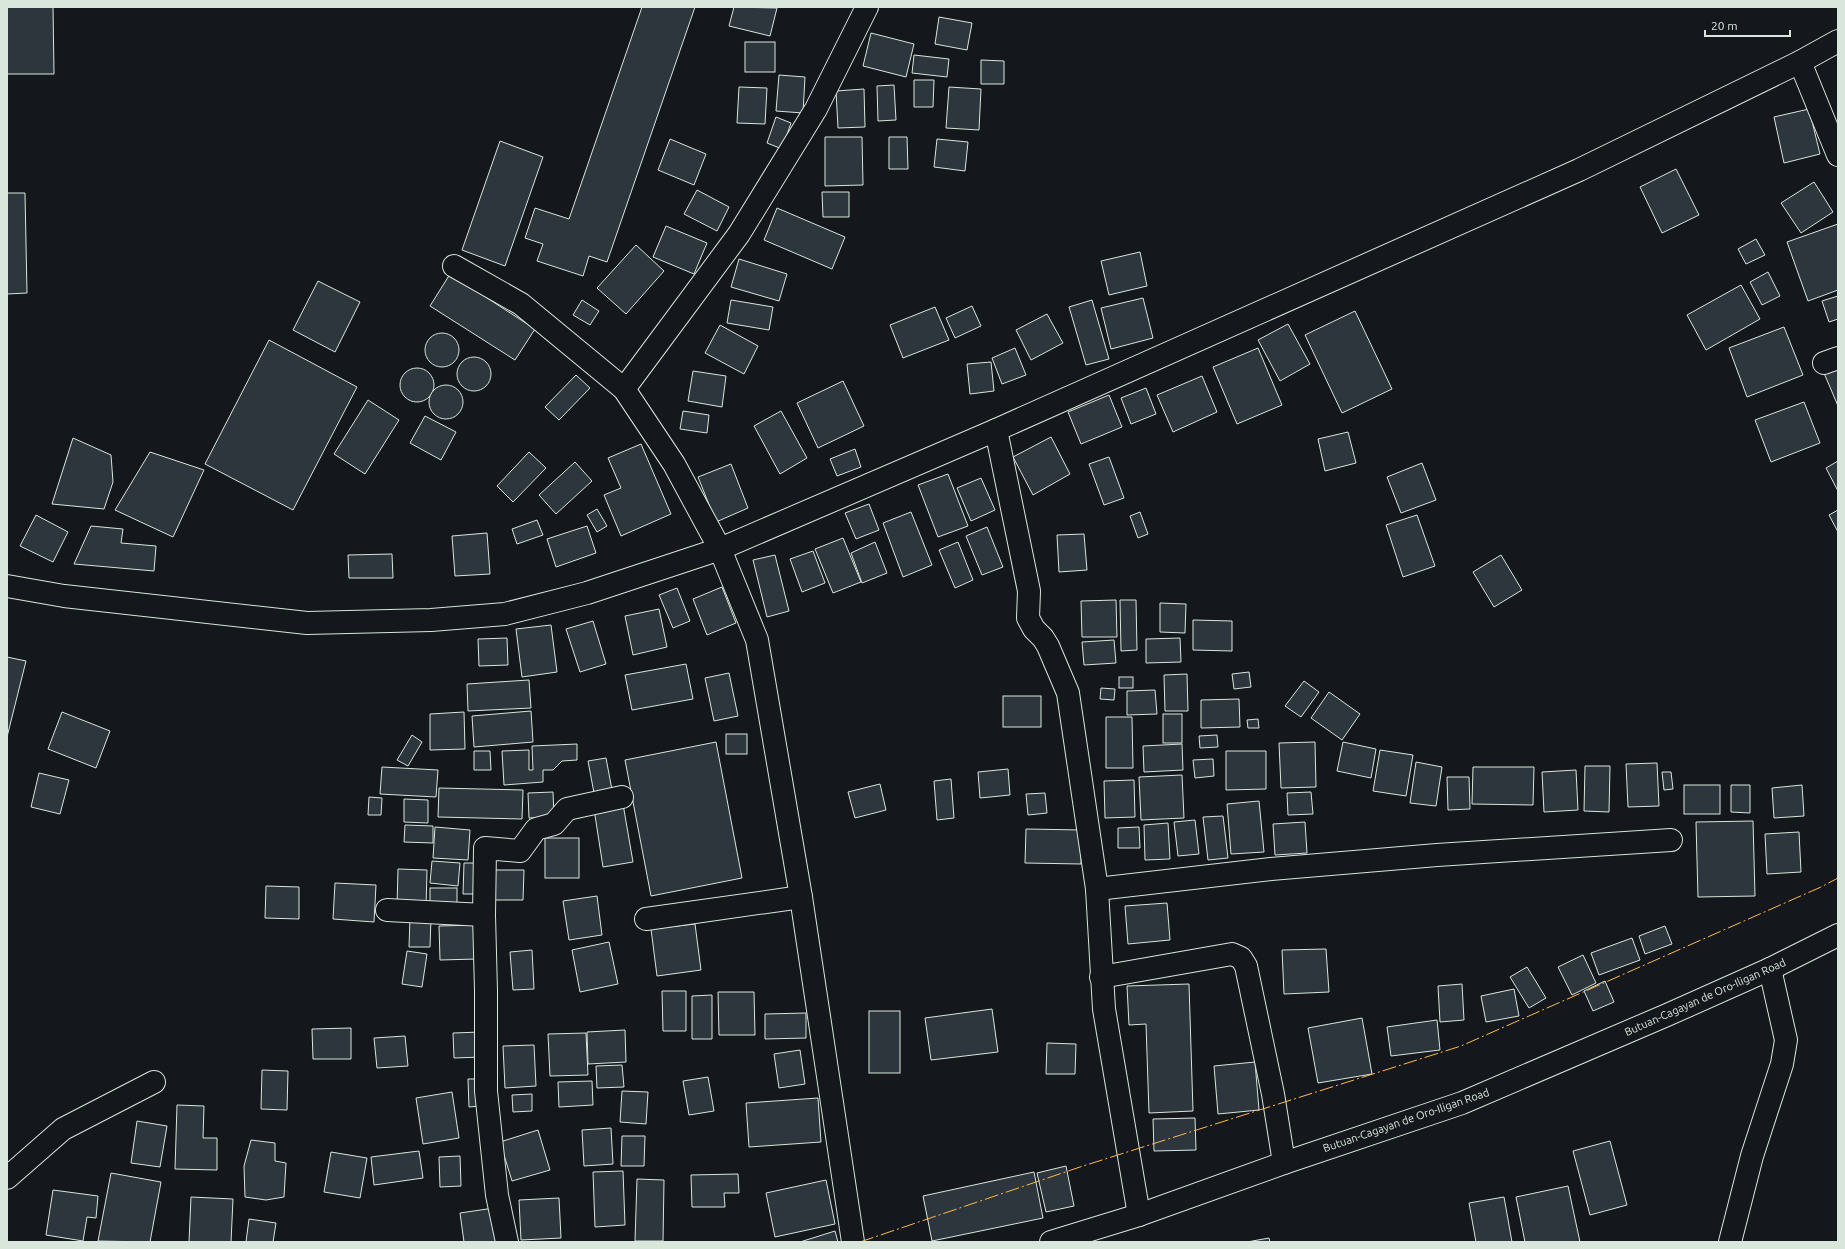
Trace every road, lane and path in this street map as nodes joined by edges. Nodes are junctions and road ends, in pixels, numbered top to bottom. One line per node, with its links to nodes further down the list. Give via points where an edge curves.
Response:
1 (867, 7): 6 (main road, via 816,109 739,234)
2 (1838, 41): 3 (main road)
3 (1800, 62): 4 (main road); 7 (main road, via 1579,170)
4 (1838, 155)
5 (454, 266): 6 (main road, via 521,304)
6 (624, 389): 8 (main road, via 674,464)
7 (996, 430): 8 (main road); 12 (main road, via 1029,591 1028,618 1048,646 1068,693)
8 (720, 549): 9 (main road, via 587,593 505,614 430,620 307,623 64,596); 13 (main road, via 757,640)
9 (7, 586)
10 (622, 796): 15 (main road, via 567,809 554,824 536,830 520,851 485,848)
11 (1671, 840): 12 (main road, via 1271,869)
12 (1097, 889): 19 (main road)
13 (801, 897): 16 (main road); 25 (main road)
14 (386, 910): 15 (main road)
15 (484, 915): 24 (main road, via 486,1091 497,1195)
16 (646, 919)
17 (1838, 935): 18 (main road, Butuan-Cagayan de Oro-Iligan Road)
18 (1770, 969): 21 (main road, Butuan-Cagayan de Oro-Iligan Road, via 1462,1103); 27 (main road, via 1786,1040 1782,1064 1752,1156)
19 (1101, 977): 21 (main road, via 1232,954 1241,958 1246,966 1273,1094); 23 (main road, via 1104,1009)
20 (154, 1082): 22 (main road, via 63,1129)
21 (1284, 1163): 23 (main road, Butuan-Cagayan de Oro-Iligan Road)
22 (7, 1178)
23 (1139, 1215): 26 (main road, Butuan-Cagayan de Oro-Iligan Road)
24 (507, 1242)
25 (853, 1242)
26 (1051, 1242)
27 (1730, 1242)

